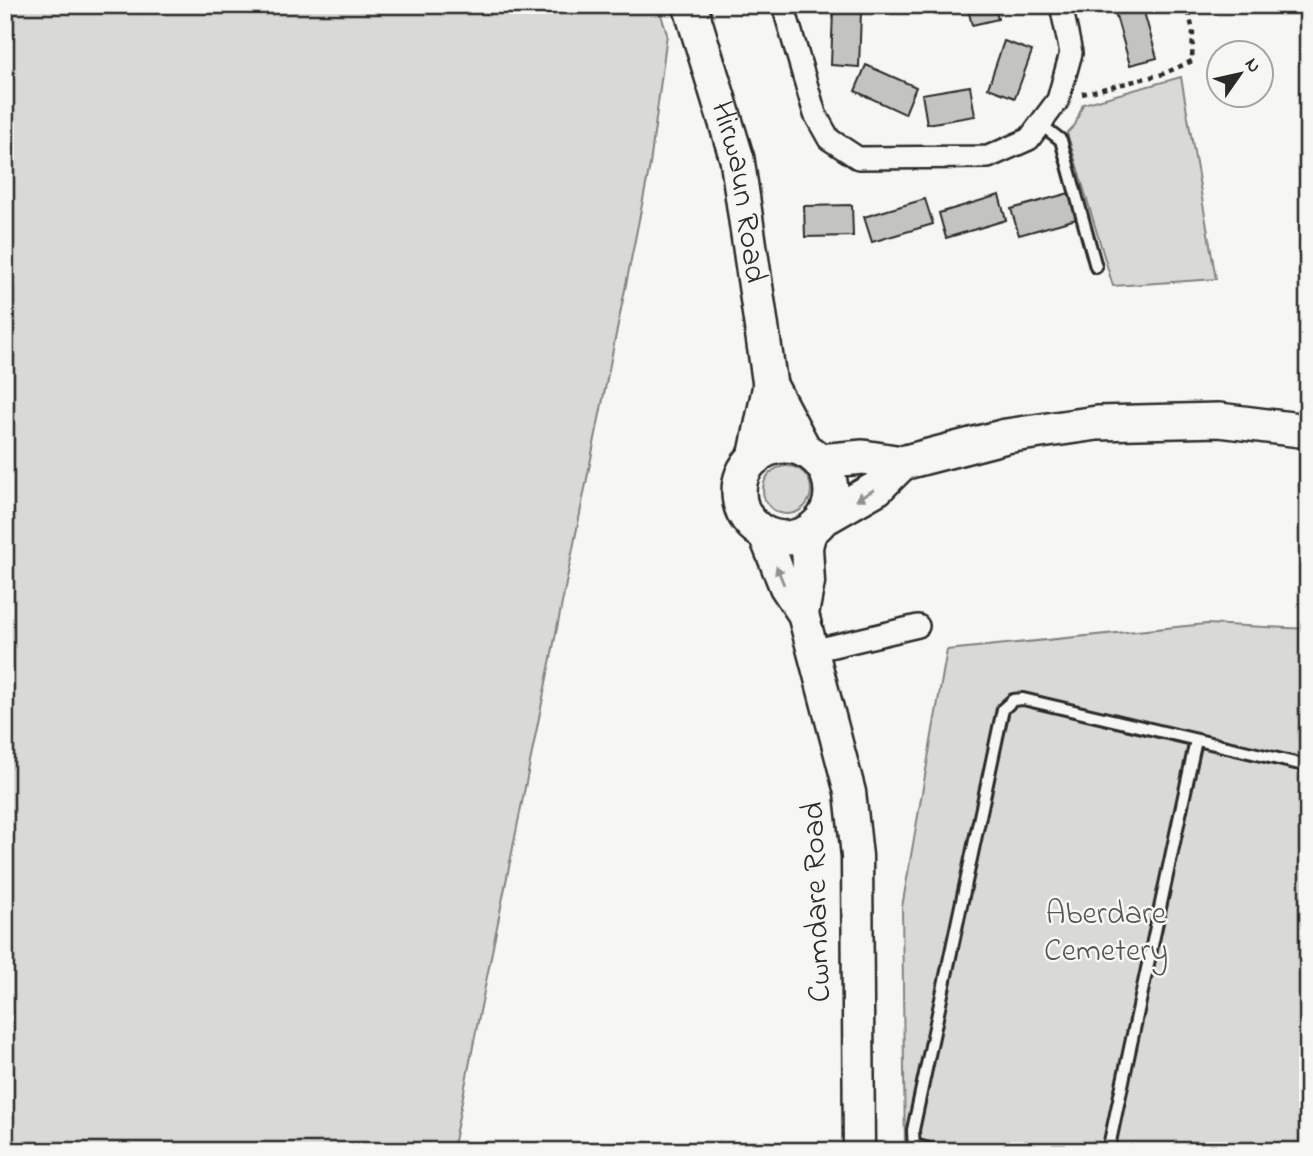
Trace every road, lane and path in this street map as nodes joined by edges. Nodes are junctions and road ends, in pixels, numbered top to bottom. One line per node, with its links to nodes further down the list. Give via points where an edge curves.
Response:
1 (690, 5): 8 (main road, Hirwaun Road, via 737,159)
2 (783, 5): 6 (street, via 815,114 830,139 858,158 988,157 1029,139)
3 (1061, 5): 5 (street, via 1071,53)
4 (1187, 5): 5 (path, via 1193,31 1192,61 1163,74)
5 (1058, 100): 6 (street)
6 (1040, 124): 7 (lane, via 1061,140)
7 (1096, 267)
8 (770, 384): 10 (main road, Hirwaun Road); 11 (main road, Hirwaun Road)
9 (1308, 431): 12 (main road, via 1219,420 1097,423 1006,436)
10 (812, 456): 11 (main road, via 776,447); 12 (main road); 13 (main road, via 830,482 831,493)
11 (755, 458): 14 (main road, via 745,470 740,498 751,522)
12 (902, 463): 13 (main road, one-way to 13, via 877,488)
13 (817, 525): 14 (main road, via 785,538); 15 (main road, Cwmdare Road, via 807,547 809,582)
14 (763, 532): 15 (main road, Cwmdare Road, one-way to 14, via 785,587)
15 (803, 614): 17 (main road, Cwmdare Road)
16 (918, 626): 17 (street)
17 (812, 651): 21 (main road, Cwmdare Road, via 850,792 857,856)
18 (1196, 740): 19 (lane); 20 (lane, via 1023,699 1013,700 1003,709 913,1130); 23 (lane)
19 (1308, 766)
20 (914, 1148): 22 (lane)
21 (859, 1151)
22 (937, 1151)
23 (1108, 1151)

